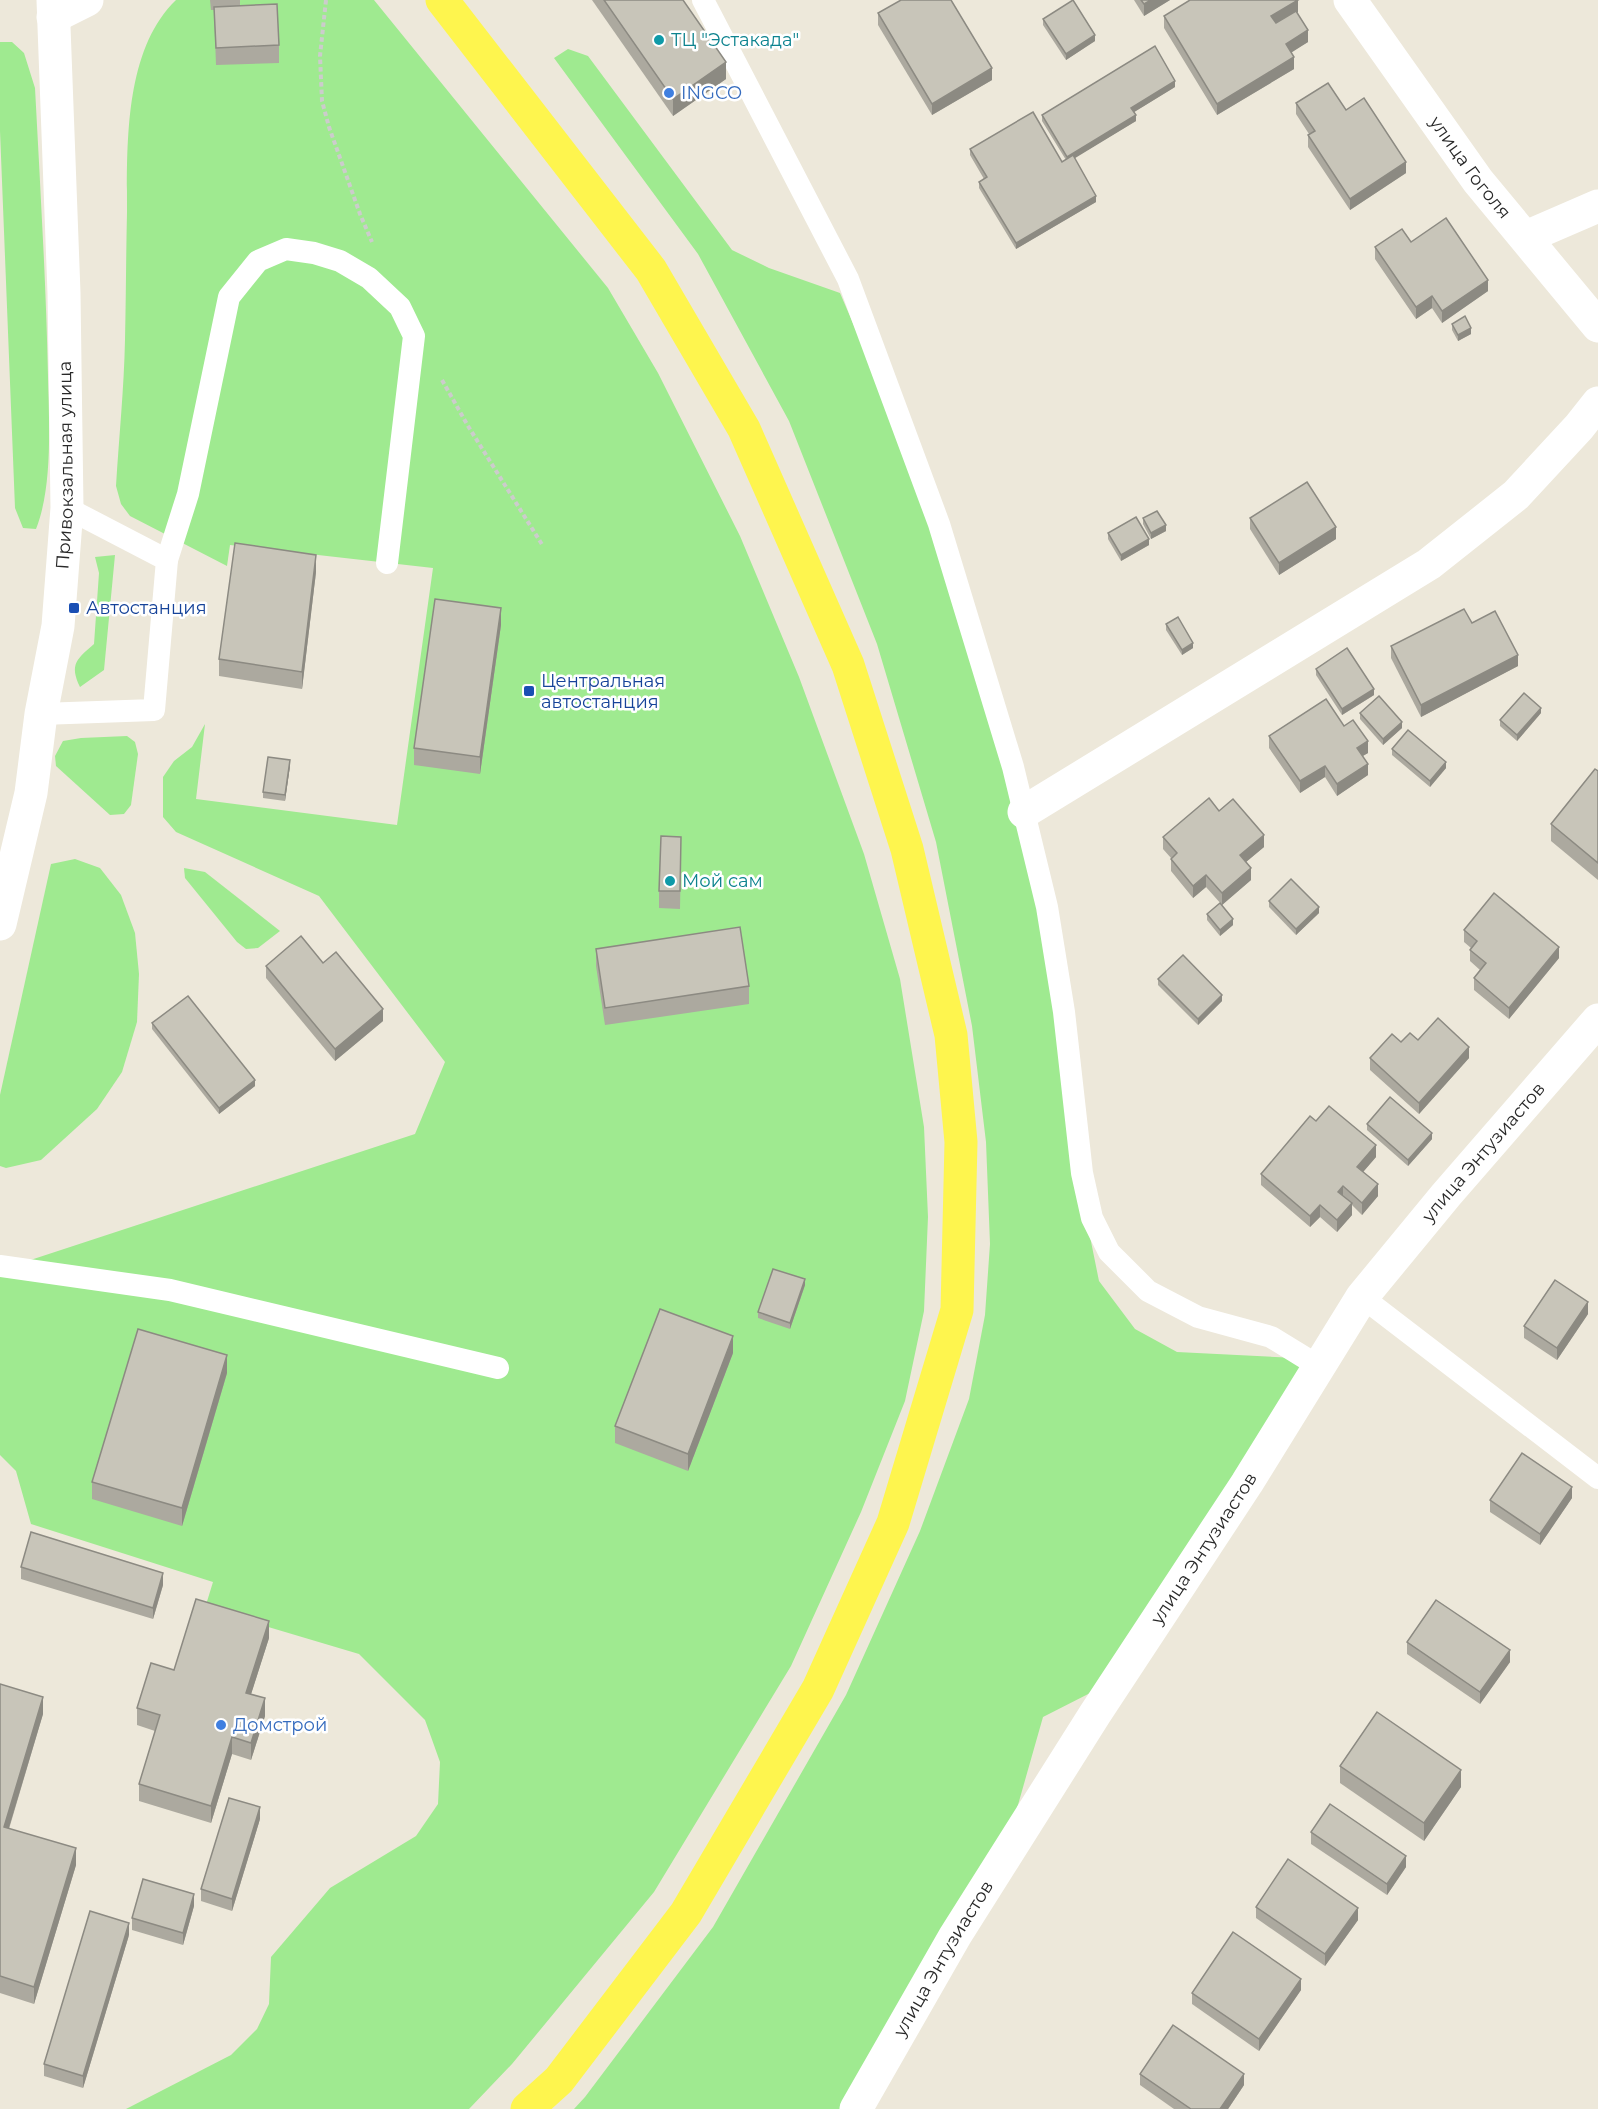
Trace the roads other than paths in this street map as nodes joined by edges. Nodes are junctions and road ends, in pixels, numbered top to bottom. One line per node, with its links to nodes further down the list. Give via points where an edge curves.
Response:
1 (87, 0): 5 (street)
2 (442, 0): 22 (main road, via 651,270 744,429 848,665 907,849 951,1035 961,1142 957,1310 893,1523 818,1689 686,1913 559,2080)
3 (704, 0): 14 (lane, via 848,279 939,524)
4 (1350, 0): 7 (street, улица Гоголя, via 1478,180)
5 (53, 8): 10 (street, Привокзальная улица, via 64,293)
6 (1598, 206): 7 (street)
7 (1526, 237): 8 (street, улица Гоголя)
8 (1598, 326)
9 (1598, 403): 14 (street, via 1516,495 1429,564)
10 (67, 508): 11 (lane); 13 (street, Привокзальная улица, via 58,626)
11 (167, 560): 12 (lane, via 188,494 229,297 258,261 286,249 340,261 369,278 400,307 414,336); 13 (lane, via 154,710)
12 (387, 563)
13 (41, 714): 15 (street, Привокзальная улица, via 31,793)
14 (1024, 812): 19 (lane, via 1047,907 1064,1012 1082,1173 1092,1218 1109,1252 1148,1291 1198,1317 1271,1337)
15 (0, 924)
16 (1598, 1020): 18 (street, улица Энтузиастов)
17 (0, 1266): 20 (lane, via 170,1290)
18 (1362, 1297): 19 (street, улица Энтузиастов); 21 (lane)
19 (1320, 1367): 23 (street, улица Энтузиастов, via 955,1936)
20 (498, 1368)
21 (1598, 1478)
22 (528, 2109)
23 (856, 2109)

